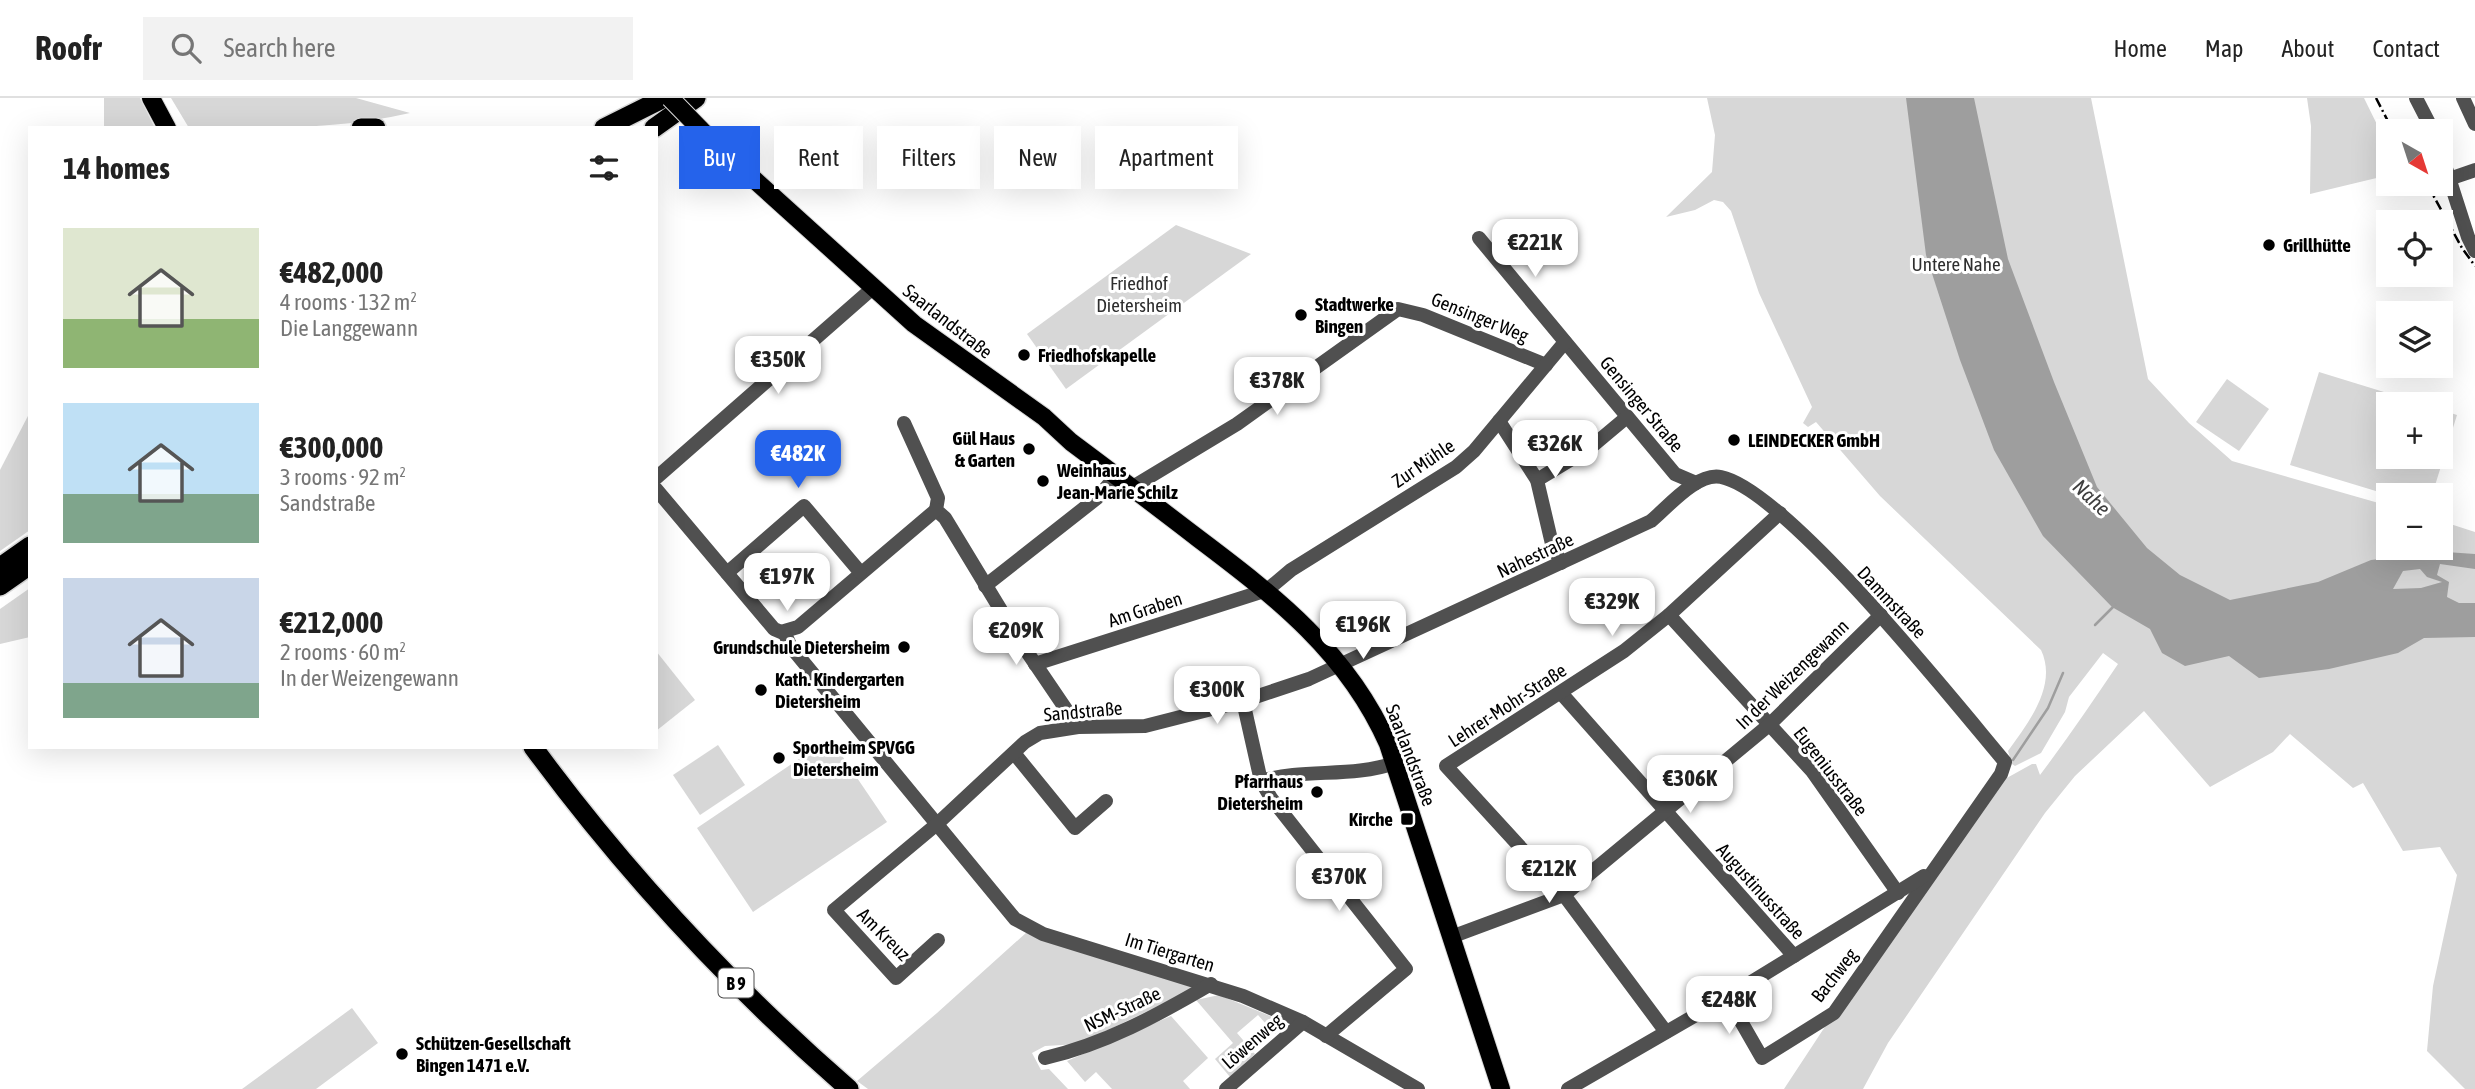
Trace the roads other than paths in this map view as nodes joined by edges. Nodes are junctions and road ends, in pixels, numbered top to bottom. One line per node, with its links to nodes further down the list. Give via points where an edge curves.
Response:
1 (151, 98): 8 (main road)
2 (2416, 98): 6 (street)
3 (2463, 98): 7 (street)
4 (664, 99): 9 (highway); 10 (highway); 18 (main road, Saarlandstraße, bridge)
5 (694, 100): 11 (highway); 12 (highway)
6 (2427, 119)
7 (2475, 124)
8 (166, 126)
9 (608, 126)
10 (624, 126)
11 (657, 126)
12 (658, 131)
13 (2475, 170): 14 (street)
14 (2454, 176)
15 (2454, 192): 17 (street)
16 (1479, 238): 19 (street)
17 (2475, 251)
18 (874, 287): 24 (street, Saarlandstraße); 25 (main road, Saarlandstraße, via 914,324 1044,417)
19 (1565, 342): 20 (street, Zur Mühle); 21 (street, Gensinger Straße)
20 (1546, 365): 22 (street, Zur Mühle); 28 (street, Gensinger Weg, via 1435,319 1398,309 1237,424)
21 (1628, 417): 26 (street, via 1590,448); 27 (street, Gensinger Straße, via 1675,474)
22 (1499, 421): 26 (street); 40 (street, Zur Mühle, via 1456,467 1291,570)
23 (904, 423): 30 (street, via 938,498)
24 (658, 476)
25 (1116, 476): 28 (main road, Saarlandstraße); 39 (street, via 1097,498)
26 (1537, 480): 33 (street)
27 (1696, 483): 31 (street, Dammstraße, via 1719,476); 33 (street, Nahestraße, via 1651,521)
28 (1131, 488): 40 (main road, Saarlandstraße)
29 (658, 491): 37 (street)
30 (936, 510): 36 (street); 39 (street)
31 (1780, 513): 41 (street, Lehrer-Mohr-Straße); 42 (street, Dammstraße)
32 (28, 547): 34 (highway)
33 (1561, 564): 45 (street, Nahestraße)
34 (0, 566)
35 (28, 566): 38 (highway)
36 (860, 572): 37 (street, via 804,506); 43 (street, via 798,627)
37 (727, 573): 43 (street, via 775,629)
38 (0, 586)
39 (985, 586): 44 (street)
40 (1267, 590): 44 (street, Am Graben); 45 (main road, Saarlandstraße, via 1307,625)
41 (1669, 615): 46 (street, Lehrer-Mohr-Straße); 48 (street, Eugeniusstraße)
42 (1881, 615): 48 (street, In der Weizengewann); 52 (street, Dammstraße)
43 (784, 632): 57 (street, via 791,647)
44 (1035, 664): 49 (street)
45 (1342, 665): 47 (street, Sandstraße); 53 (main road, Saarlandstraße, via 1379,723)
46 (1561, 694): 56 (street, Augustinusstraße); 60 (street, Lehrer-Mohr-Straße, via 1446,766)
47 (1243, 701): 49 (street, Sandstraße, via 1144,726); 54 (street)
48 (1769, 725): 56 (street, In der Weizengewann); 59 (street, Eugeniusstraße, via 1811,771)
49 (1078, 727): 51 (street, Sandstraße, via 1040,733)
50 (535, 749): 71 (highway, B 9, via 676,920)
51 (1014, 752): 55 (street, via 1075,828); 57 (street, Sandstraße)
52 (2005, 762): 58 (street, Bachweg)
53 (1395, 763): 54 (street, via 1368,772 1287,773); 62 (main road, Saarlandstraße)
54 (1261, 781): 69 (street, via 1406,969)
55 (1106, 801)
56 (1665, 814): 60 (street, In der Weizengewann); 64 (street, Augustinusstraße)
57 (937, 824): 61 (street, Sandstraße); 65 (street, Im Tiergarten, via 1015,919 1044,934)
58 (1931, 872): 59 (street, Bachweg); 66 (street, Bachweg, via 1834,1013 1762,1058)
59 (1898, 893): 64 (street, Bachweg)
60 (1564, 895): 62 (street, In der Weizengewann); 68 (street)
61 (834, 910): 63 (street, Am Kreuz, via 896,978)
62 (1451, 937): 74 (main road, Saarlandstraße)
63 (938, 940)
64 (1794, 956): 66 (street, Bachweg)
65 (1211, 984): 67 (street, Im Tiergarten); 70 (street, NSM-Straße, via 1110,1037)
66 (1727, 997): 68 (street, Bachweg)
67 (1303, 1022): 69 (street, Im Tiergarten); 72 (street, Löwenweg)
68 (1665, 1032): 75 (street, Bachweg)
69 (1326, 1036): 73 (street, Im Tiergarten)
70 (1045, 1058)
71 (849, 1089)
72 (1226, 1089)
73 (1418, 1089)
74 (1501, 1089)
75 (1568, 1089)

